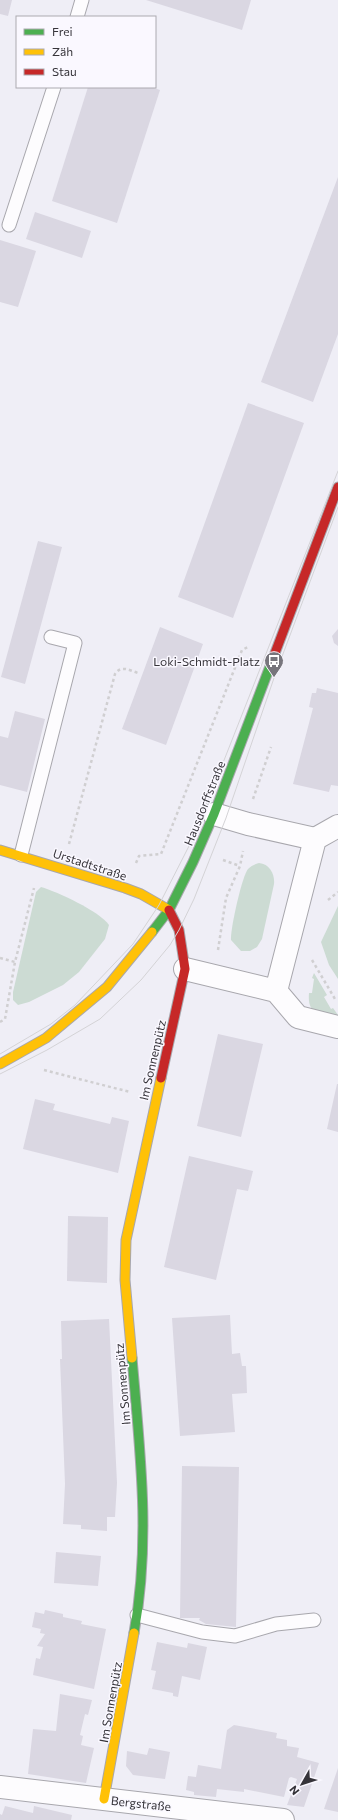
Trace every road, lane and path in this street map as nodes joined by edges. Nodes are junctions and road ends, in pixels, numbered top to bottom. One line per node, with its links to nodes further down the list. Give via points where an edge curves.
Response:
1 (82, 0): 2 (lane)
2 (77, 16)
3 (54, 88): 4 (lane)
4 (9, 225)
5 (338, 487): 9 (street, Hausdorffstraße)
6 (50, 637): 13 (lane, via 75,643)
7 (242, 650): 17 (path, via 160,854 140,856)
8 (138, 673): 16 (path, via 123,668 118,669 115,674)
9 (214, 814): 11 (street); 18 (street, Hausdorffstraße)
10 (338, 826): 11 (street)
11 (315, 839): 23 (street)
12 (0, 850): 13 (street, Urstadtstraße)
13 (21, 855): 15 (street, Urstadtstraße)
14 (217, 858): 22 (path, via 240,866 226,898)
15 (40, 860): 16 (street, Urstadtstraße); 20 (path)
16 (62, 867): 17 (street, Urstadtstraße)
17 (125, 888): 18 (street, Urstadtstraße)
18 (169, 910): 21 (street, Im Sonnenpütz, via 179,930); 26 (street, Hausdorffstraße, via 106,987 46,1038)
19 (0, 958): 20 (path)
20 (15, 962): 24 (path, via 5,1019)
21 (184, 968): 22 (street); 28 (street, Im Sonnenpütz)
22 (215, 976): 23 (street)
23 (276, 991): 25 (street, via 298,1017)
24 (0, 1022)
25 (338, 1027)
26 (0, 1064)
27 (40, 1069): 28 (path)
28 (156, 1098): 29 (street, Im Sonnenpütz, via 126,1240 125,1280 144,1516 144,1546)
29 (137, 1615): 30 (lane, via 202,1632 235,1636 276,1624); 32 (street, Im Sonnenpütz)
30 (314, 1620)
31 (0, 1787): 32 (street, Bergstraße)
32 (104, 1799): 33 (street, Bergstraße)
33 (283, 1820)

